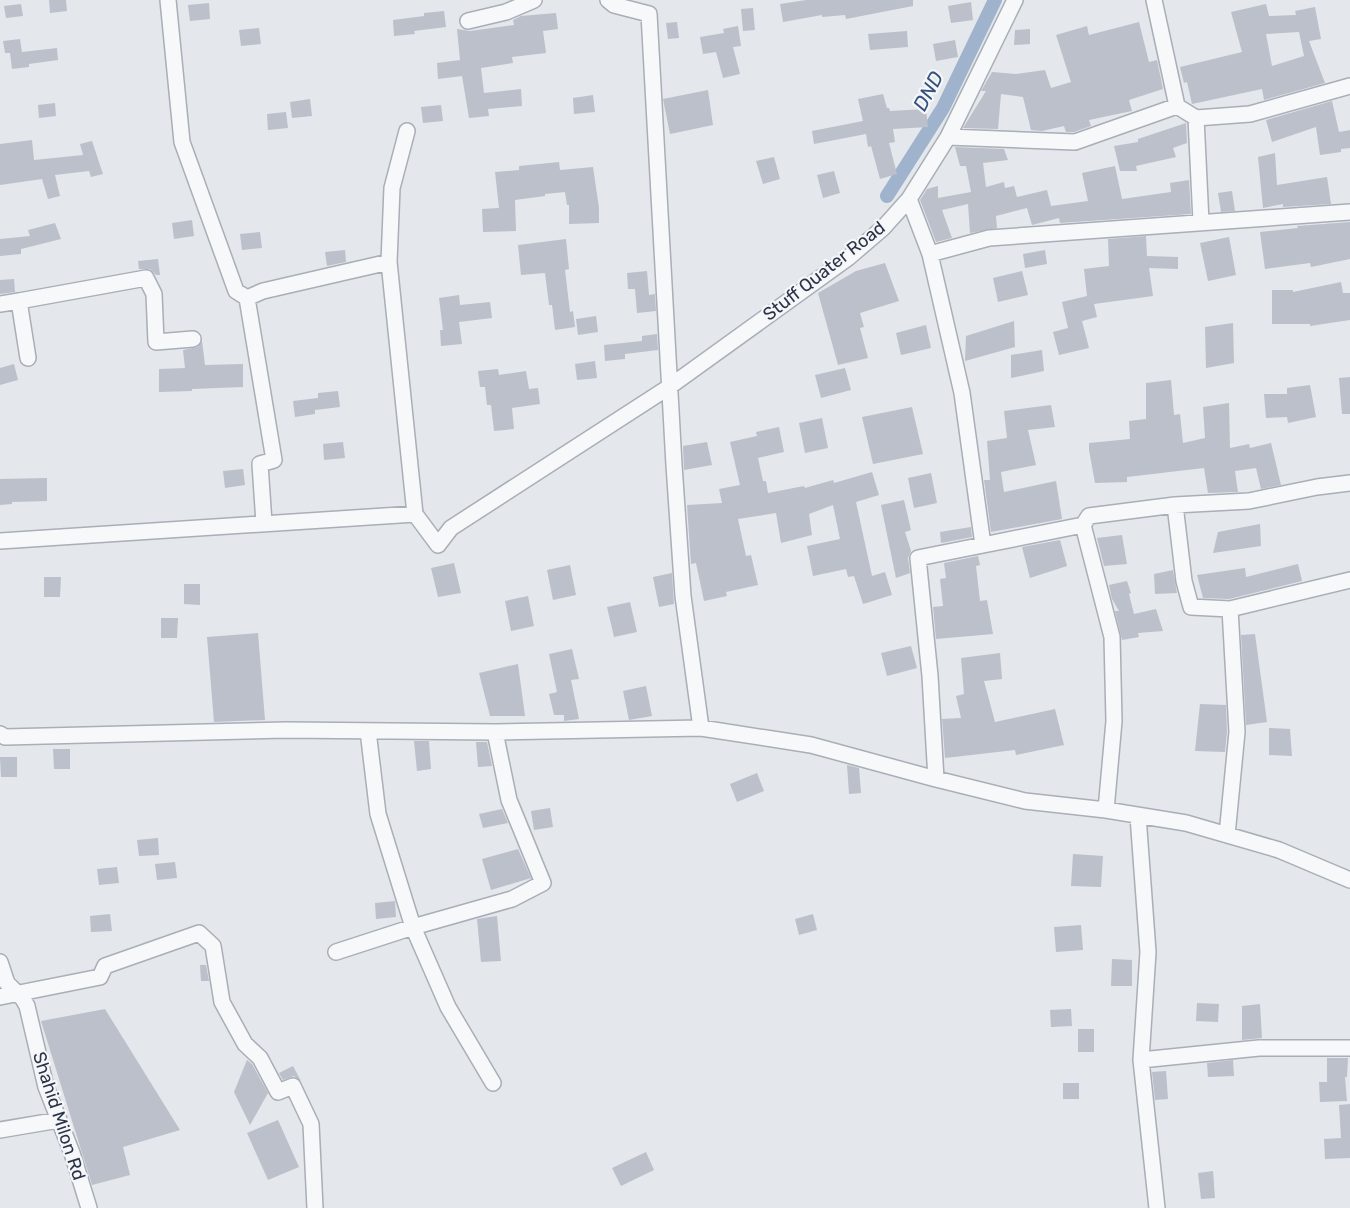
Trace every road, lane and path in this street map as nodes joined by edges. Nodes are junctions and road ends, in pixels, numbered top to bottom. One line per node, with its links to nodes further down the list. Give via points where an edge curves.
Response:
1 (168, 0): 17 (street, via 182,142 236,291)
2 (534, 0): 6 (street)
3 (608, 0): 22 (street, via 649,14)
4 (1015, 0): 11 (street, Stuff Quater Road)
5 (1154, 0): 8 (street)
6 (468, 21)
7 (1350, 86): 9 (street, via 1250,114)
8 (1177, 106): 9 (street); 11 (street, via 1075,142)
9 (1196, 118): 14 (street)
10 (407, 131): 16 (street, via 392,188)
11 (948, 137): 12 (street, Stuff Quater Road)
12 (909, 199): 15 (street); 22 (street, Stuff Quater Road, via 848,258)
13 (1350, 212): 14 (street)
14 (1201, 222): 15 (street, via 989,238)
15 (930, 254): 29 (street, via 962,393)
16 (389, 262): 17 (street); 25 (street)
17 (247, 298): 26 (street, via 274,460 260,464)
18 (19, 301): 19 (street); 20 (street, via 146,278 154,294 156,342); 21 (street)
19 (0, 304)
20 (193, 339)
21 (28, 358)
22 (669, 387): 25 (street, Stuff Quater Road, via 451,528 438,545); 32 (street, via 683,596)
23 (1350, 483): 24 (street, via 1249,501)
24 (1175, 505): 27 (street, via 1089,516); 31 (street, via 1191,608)
25 (415, 514): 26 (street)
26 (264, 523): 28 (street)
27 (1083, 525): 29 (street); 37 (street, via 1112,637 1114,720)
28 (0, 541)
29 (983, 545): 36 (street, via 918,558)
30 (1350, 580): 31 (street)
31 (1230, 609): 39 (street, via 1237,732)
32 (701, 728): 34 (street); 36 (street, via 811,746)
33 (368, 731): 34 (street); 35 (street, via 5,737); 41 (street, via 378,813)
34 (495, 732): 41 (street, via 509,800 543,883 512,899)
35 (0, 734)
36 (936, 780): 37 (street, via 1024,801)
37 (1106, 810): 38 (street)
38 (1138, 816): 39 (street); 47 (street, via 1148,952)
39 (1227, 835): 40 (street, via 1279,849)
40 (1350, 880)
41 (413, 927): 42 (street); 48 (street, via 448,1006)
42 (336, 952)
43 (0, 962): 44 (street, Shahid Milon Rd, via 7,983)
44 (18, 992): 45 (street); 49 (street, Shahid Milon Rd, via 27,1006 46,1087); 52 (street, via 100,976 105,966 199,933 213,946 222,1002 245,1044 260,1058 278,1092 293,1086 311,1124)
45 (0, 997)
46 (1350, 1048): 47 (street, via 1259,1048)
47 (1141, 1060): 53 (street)
48 (493, 1083)
49 (59, 1120): 50 (street); 51 (street, Shahid Milon Rd)
50 (0, 1130)
51 (89, 1208)
52 (315, 1208)
53 (1157, 1208)

